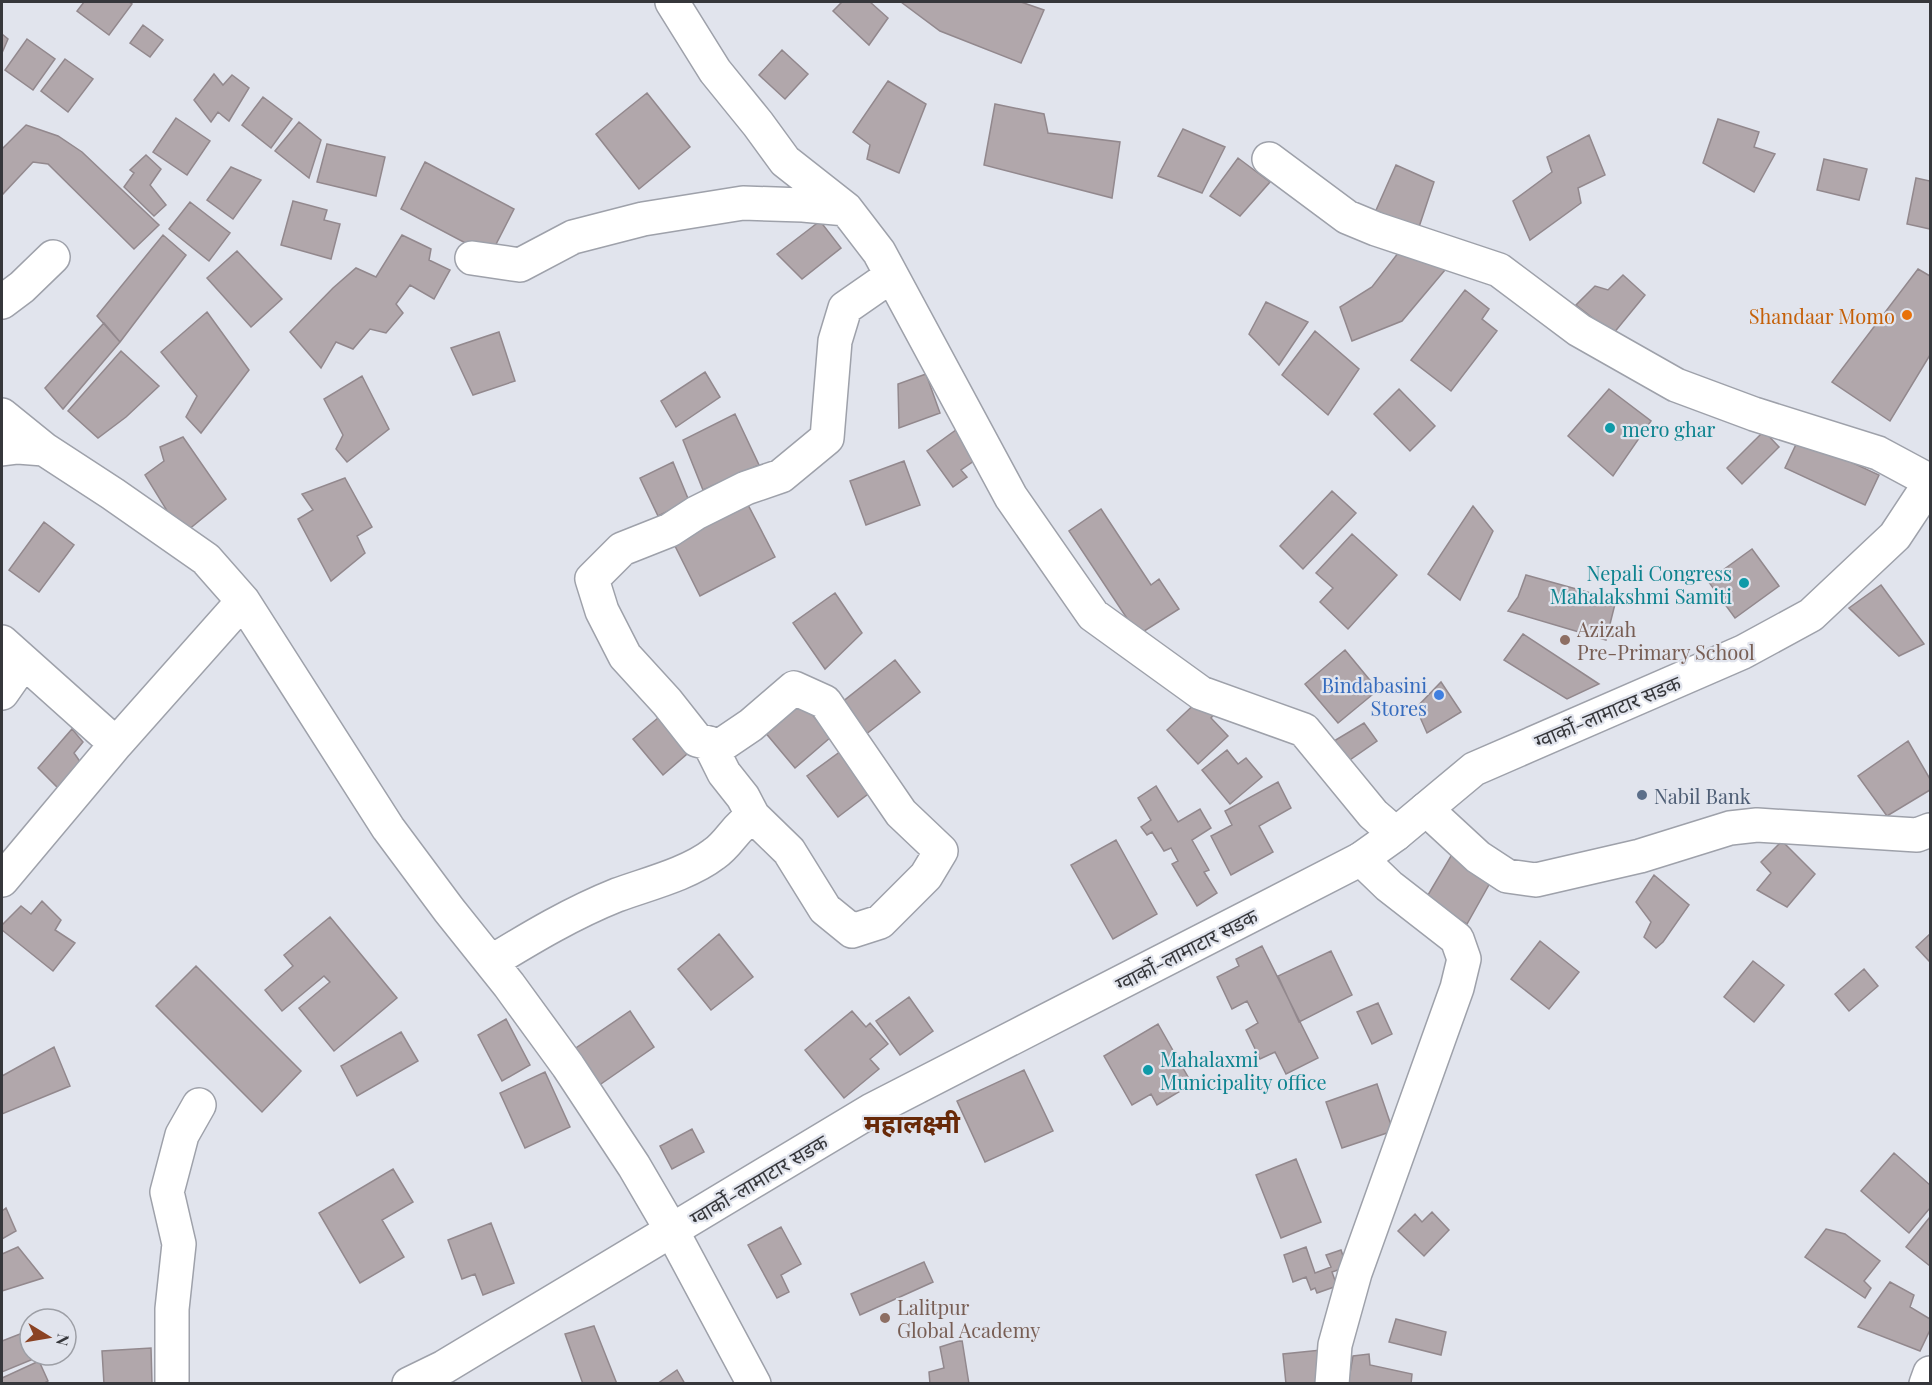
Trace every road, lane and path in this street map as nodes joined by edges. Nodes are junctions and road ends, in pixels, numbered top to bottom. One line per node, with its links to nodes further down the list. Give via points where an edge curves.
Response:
1 (672, 2): 3 (street, via 715,71 785,161)
2 (1269, 159): 11 (street, via 1347,217 1499,270 1579,330 1676,385 1878,453)
3 (846, 209): 5 (street, via 743,203 643,219 573,237 520,264); 6 (street, via 879,252)
4 (53, 257): 7 (street)
5 (472, 258)
6 (891, 276): 15 (street, via 845,308 835,341 827,438 781,476 746,488 670,530 622,549 592,579 602,611 625,656 697,740); 20 (street, via 1011,496 1093,615 1201,693 1304,730 1373,814)
7 (2, 302)
8 (2, 415): 10 (street)
9 (2, 449): 10 (street)
10 (44, 449): 12 (street, via 206,559)
11 (1930, 482): 17 (street, ग्वार्को-लामाटार सडक, via 1895,536 1811,615 1743,652 1474,769)
12 (243, 601): 16 (street); 23 (street, via 388,828)
13 (13, 653): 14 (street); 16 (street)
14 (2, 693)
15 (709, 743): 18 (street, via 723,773); 18 (street, via 720,746 794,688 825,702 901,813 941,851 926,876 880,922 852,931 825,909 789,851)
16 (116, 744): 22 (street)
17 (1426, 809): 19 (street, via 1478,857 1507,876 1536,880 1640,856 1730,828 1757,825 1917,835); 20 (street, ग्वार्को-लामाटार सडक)
18 (753, 816): 23 (street, via 715,854 674,875 551,924)
19 (1930, 830)
20 (1396, 834): 21 (street, ग्वार्को-लामाटार सडक)
21 (1361, 859): 25 (street, ग्वार्को-लामाटार सडक, via 872,1110); 31 (street, via 1457,939 1464,958 1450,1010 1355,1273 1335,1346)
22 (2, 880)
23 (491, 962): 25 (street, via 568,1066)
24 (199, 1105): 28 (street, via 182,1135 167,1192 179,1244 172,1309)
25 (672, 1231): 27 (street, ग्वार्को-लामाटार सडक); 30 (street)
26 (1930, 1373): 32 (street)
27 (448, 1375): 29 (street, ग्वार्को-लामाटार सडक)
28 (172, 1383)
29 (409, 1383)
30 (754, 1383)
31 (1332, 1383)
32 (1926, 1383)

